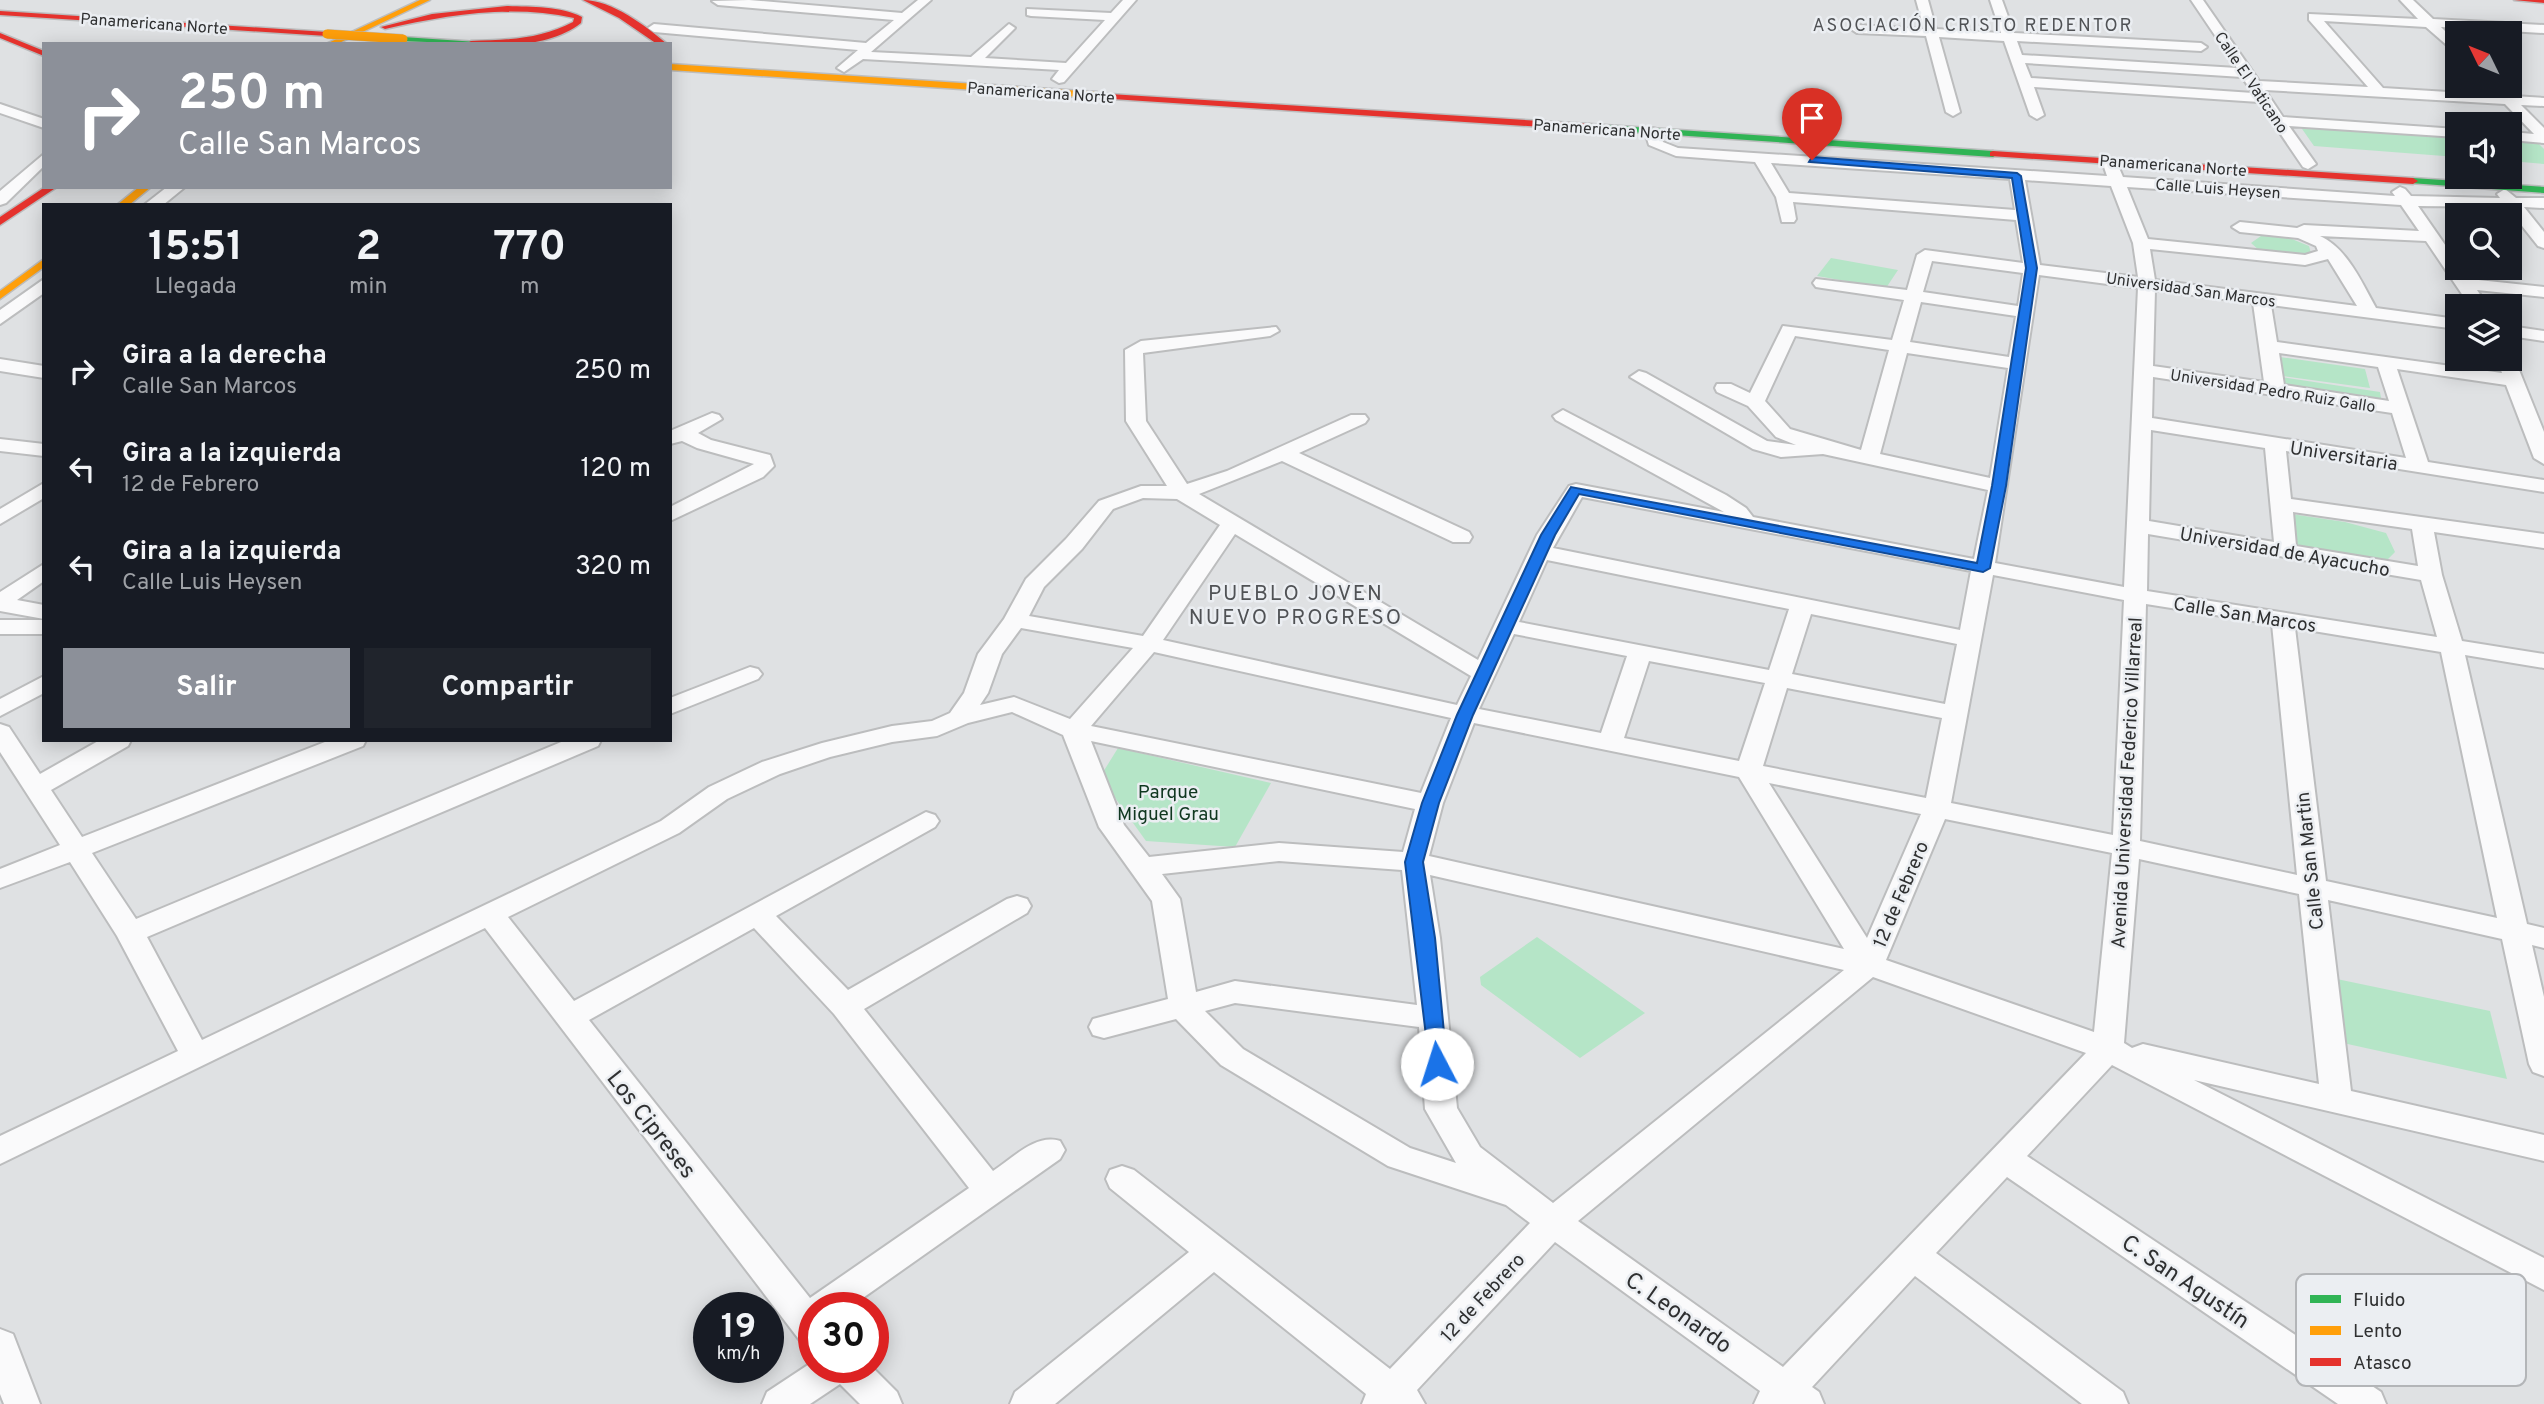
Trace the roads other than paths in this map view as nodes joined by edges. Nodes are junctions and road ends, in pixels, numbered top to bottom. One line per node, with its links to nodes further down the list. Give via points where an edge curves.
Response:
1 (387, 0): 33 (main road)
2 (426, 0): 33 (main road)
3 (448, 0): 25 (main road)
4 (587, 0): 42 (main road, via 622,16)
5 (818, 0): 18 (street)
6 (925, 0): 21 (street)
7 (1130, 0): 22 (street)
8 (1922, 0): 31 (street)
9 (1996, 0): 34 (street)
10 (2197, 0): 54 (street, Calle El Vaticano)
11 (2406, 0): 23 (street)
12 (2518, 0): 14 (main road)
13 (718, 1): 15 (street)
14 (2544, 1)
15 (760, 2): 18 (street)
16 (100, 3): 19 (main road)
17 (224, 9): 29 (main road, via 226,18)
18 (806, 9): 21 (street)
19 (0, 10): 29 (main road, Panamericana Norte)
20 (1031, 12): 22 (street)
21 (905, 17): 45 (street)
22 (1114, 17): 50 (street)
23 (2430, 23): 30 (street); 35 (street); 57 (street, via 2313,17)
24 (0, 24): 36 (main road, Panamericana Norte)
25 (385, 27): 33 (main road); 41 (main road, via 442,11 487,6 554,8 578,18 570,29 554,34)
26 (654, 28): 45 (street)
27 (1009, 28): 48 (street)
28 (1857, 29): 31 (street)
29 (261, 30): 37 (main road, Panamericana Norte)
30 (2543, 30)
31 (1933, 33): 34 (street); 62 (street)
32 (0, 35): 46 (main road)
33 (355, 37): 37 (main road)
34 (2009, 37): 43 (street); 47 (street)
35 (2445, 38)
36 (239, 40): 38 (main road); 39 (main road, Panamericana Norte)
37 (330, 41): 40 (main road, Panamericana Norte, bridge)
38 (192, 42)
39 (269, 42)
40 (454, 42)
41 (491, 42)
42 (660, 42)
43 (2201, 47)
44 (679, 51): 51 (main road, Panamericana Norte, via 728,60)
45 (864, 51): 48 (street); 51 (street)
46 (42, 53)
47 (2017, 59): 54 (street); 56 (street)
48 (975, 61): 50 (street)
49 (672, 67): 52 (main road, Panamericana Norte)
50 (1069, 67): 55 (street)
51 (844, 68): 55 (main road, Panamericana Norte)
52 (743, 72): 53 (main road); 66 (main road, Panamericana Norte)
53 (672, 73)
54 (2250, 79): 57 (street); 58 (street, Calle El Vaticano)
55 (1056, 82): 72 (main road, Panamericana Norte)
56 (2024, 82): 58 (street); 63 (street)
57 (2379, 92): 59 (street)
58 (2263, 98): 64 (street, Calle El Vaticano)
59 (2508, 100): 60 (street); 69 (street)
60 (2544, 102)
61 (0, 108): 65 (street)
62 (1953, 111)
63 (2037, 115)
64 (2279, 121): 67 (street); 72 (street, Calle El Vaticano)
65 (42, 123)
66 (1652, 132): 70 (street, Calle Luis Heysen, via 1656,145 1667,151); 73 (main road, Panamericana Norte)
67 (2445, 132)
68 (2522, 137): 69 (street)
69 (2544, 138)
70 (1760, 157): 76 (street, Calle Luis Heysen); 89 (street)
71 (42, 160): 81 (street)
72 (2308, 164): 74 (main road, Panamericana Norte)
73 (2112, 172): 76 (street, Calle Luis Heysen); 78 (main road, Panamericana Norte); 83 (street, Calle Luis Heysen); 104 (street, Avenida Universidad Federico Villarreal)
74 (2445, 173)
75 (42, 174): 81 (main road)
76 (2017, 176): 96 (street, 12 de Febrero)
77 (2544, 179): 80 (main road, Panamericana Norte)
78 (2392, 180): 79 (main road, Panamericana Norte); 91 (street)
79 (2445, 181)
80 (2522, 181)
81 (18, 183): 90 (street)
82 (2522, 186): 88 (main road, Panamericana Norte)
83 (2221, 188): 91 (street, Calle Luis Heysen); 99 (street)
84 (49, 189): 98 (main road)
85 (145, 189): 93 (main road)
86 (175, 189): 94 (street)
87 (2505, 189): 92 (street)
88 (2544, 190)
89 (1784, 197): 96 (street); 97 (street)
90 (0, 200)
91 (2405, 201): 92 (street, Calle Luis Heysen); 102 (street)
92 (2510, 201): 95 (street, Calle Luis Heysen); 105 (street)
93 (125, 203)
94 (155, 203)
95 (2544, 203)
96 (2025, 216): 108 (street, 12 de Febrero)
97 (1788, 219)
98 (0, 222)
99 (2240, 226): 100 (street); 107 (street)
100 (2282, 229): 102 (street); 106 (street, via 2311,236)
101 (18, 231): 103 (main road)
102 (2428, 236): 112 (street)
103 (0, 238)
104 (2141, 243): 107 (street); 110 (street, Avenida Universidad Federico Villarreal)
105 (2544, 243)
106 (2328, 249): 107 (street, via 2319,258 2305,260); 119 (street, via 2344,267)
107 (2251, 254)
108 (2032, 268): 110 (street, Universidad San Marcos); 116 (street, Universidad San Marcos, via 1925,254); 118 (street, 12 de Febrero)
109 (41, 269): 115 (main road); 120 (street)
110 (2147, 282): 117 (street, Universidad San Marcos); 130 (street, Avenida Universidad Federico Villarreal)
111 (1822, 283): 116 (street)
112 (2464, 284): 113 (street); 114 (street)
113 (2544, 292)
114 (2471, 294)
115 (0, 296)
116 (1913, 296): 118 (street); 125 (street)
117 (2261, 298): 119 (street, Universidad San Marcos); 126 (street)
118 (2025, 312): 128 (street, 12 de Febrero)
119 (2370, 313): 121 (street, Universidad San Marcos)
120 (0, 319)
121 (2445, 322)
122 (1270, 331): 156 (street, via 1134,350 1136,421)
123 (2522, 333): 124 (street)
124 (2544, 336)
125 (1899, 346): 128 (street); 137 (street, via 1789,330); 150 (street)
126 (2268, 346): 127 (street); 136 (street)
127 (2386, 363): 134 (street); 138 (street)
128 (2018, 364): 153 (street, 12 de Febrero)
129 (0, 365): 132 (street)
130 (2145, 370): 136 (street, Universidad Pedro Ruiz Gallo); 142 (street, Avenida Universidad Federico Villarreal)
131 (2511, 371): 134 (street)
132 (42, 372)
133 (1639, 377): 147 (street, via 1760,445 1781,451)
134 (2514, 380): 143 (street)
135 (1724, 388): 137 (street)
136 (2275, 390): 138 (street, Universidad Pedro Ruiz Gallo)
137 (1755, 402): 147 (street, via 1783,433)
138 (2401, 410): 152 (street)
139 (1563, 416): 160 (street, via 1719,499)
140 (712, 419): 144 (street)
141 (1358, 419): 149 (street)
142 (2144, 423): 145 (street, Universitaria); 163 (street, Avenida Universidad Federico Villarreal)
143 (2539, 431): 151 (street)
144 (677, 436): 158 (street, via 765,462 756,473)
145 (2275, 444): 152 (street, Universitaria); 157 (street)
146 (0, 445): 148 (street)
147 (1828, 449): 150 (street)
148 (42, 450)
149 (1282, 453): 156 (street); 164 (street)
150 (1869, 457): 153 (street)
151 (2544, 458)
152 (2419, 466): 154 (street, Universitaria)
153 (1999, 486): 168 (street, 12 de Febrero)
154 (2544, 486)
155 (42, 490): 159 (street)
156 (1182, 493): 161 (street); 175 (street, via 1141,492 1106,505 1034,584)
157 (2281, 504): 162 (street); 166 (street)
158 (672, 514)
159 (0, 518)
160 (1744, 521): 167 (street, Calle San Marcos, via 1576,490); 168 (street, Calle San Marcos)
161 (1233, 522): 181 (street); 186 (street)
162 (2422, 523): 165 (street); 170 (street)
163 (2139, 526): 166 (street, Universidad de Ayacucho); 171 (street, Avenida Universidad Federico Villarreal)
164 (1461, 537)
165 (2544, 541)
166 (2286, 551): 170 (street, Universidad de Ayacucho)
167 (1540, 552): 173 (street); 177 (street)
168 (1983, 568): 171 (street, Calle San Marcos); 180 (street, 12 de Febrero)
169 (42, 572): 172 (street)
170 (2431, 575): 182 (street)
171 (2137, 596): 176 (street, Calle San Marcos); 205 (street, Avenida Universidad Federico Villarreal)
172 (0, 603): 174 (street)
173 (1803, 603): 180 (street); 187 (street)
174 (42, 611)
175 (1015, 620): 181 (street); 193 (street, via 990,654 976,693)
176 (2283, 621): 182 (street, Calle San Marcos); 210 (street, Calle San Martin)
177 (1506, 625): 183 (street); 186 (street)
178 (0, 627): 179 (street)
179 (42, 627)
180 (1969, 639): 191 (street, 12 de Febrero)
181 (1149, 644): 192 (street); 194 (street)
182 (2451, 645): 184 (street, Calle San Marcos); 214 (street)
183 (1640, 652): 187 (street); 199 (street)
184 (2544, 661)
185 (750, 674): 189 (street)
186 (1484, 674): 192 (street)
187 (1780, 679): 191 (street); 200 (street)
188 (42, 684): 190 (street)
189 (672, 706)
190 (0, 709)
191 (1955, 713): 203 (street, 12 de Febrero)
192 (1465, 715): 199 (street); 202 (street)
193 (959, 718): 194 (street, via 1014,704); 213 (street, via 937,728 892,734 771,768 718,793 670,827)
194 (1074, 730): 202 (street); 208 (street, via 1112,827)
195 (0, 732): 201 (street)
196 (115, 742): 201 (street)
197 (349, 742): 206 (street)
198 (584, 742): 215 (street)
199 (1610, 743): 200 (street)
200 (1748, 771): 203 (street); 217 (street)
201 (36, 787): 206 (street)
202 (1430, 803): 207 (street)
203 (1937, 808): 205 (street); 217 (street, 12 de Febrero)
204 (926, 821): 212 (street)
205 (2126, 847): 210 (street); 223 (street, Avenida Universidad Federico Villarreal)
206 (75, 849): 209 (street); 215 (street)
207 (1414, 862): 208 (street, via 1279,852); 217 (street); 221 (street, C. Leonardo)
208 (1142, 867): 219 (street, via 1166,899)
209 (0, 879)
210 (2312, 886): 214 (street); 226 (street, Calle San Martin)
211 (1017, 906): 218 (street)
212 (757, 913): 218 (street); 220 (street)
213 (491, 916): 220 (street, Los Cipreses); 224 (street)
214 (2516, 932): 216 (street); 225 (street)
215 (130, 933): 224 (street)
216 (2544, 938)
217 (1869, 965): 223 (street); 234 (street, 12 de Febrero)
218 (845, 1006): 232 (street)
219 (1184, 1007): 221 (street, via 1235,992); 222 (street); 233 (street, via 1232,1058 1399,1157)
220 (569, 1017): 239 (street, Los Cipreses)
221 (1433, 1018): 233 (street, C. Leonardo, via 1441,1109 1469,1156)
222 (1104, 1027)
223 (2108, 1049): 226 (street); 230 (street); 237 (street)
224 (196, 1057): 229 (street)
225 (2544, 1064)
226 (2336, 1100): 227 (street)
227 (2544, 1148)
228 (1049, 1150): 232 (street)
229 (0, 1151)
230 (2005, 1158): 236 (street); 241 (street, C. San Agustín)
231 (1122, 1179): 235 (street)
232 (990, 1191): 238 (street)
233 (1519, 1197): 234 (street, C. Leonardo)
234 (1552, 1223): 245 (street, C. Leonardo); 246 (street, 12 de Febrero)
235 (1212, 1253): 246 (street); 250 (street)
236 (1913, 1255): 245 (street); 251 (street)
237 (2544, 1275)
238 (850, 1292)
239 (798, 1298)
240 (0, 1345): 247 (street)
241 (2296, 1355)
242 (811, 1383): 248 (street)
243 (864, 1383): 249 (street)
244 (2341, 1386): 252 (street, C. San Agustín)
245 (1788, 1399)
246 (1393, 1400)
247 (22, 1404)
248 (780, 1404)
249 (884, 1404)
250 (1028, 1404)
251 (2110, 1404)
252 (2368, 1404)

